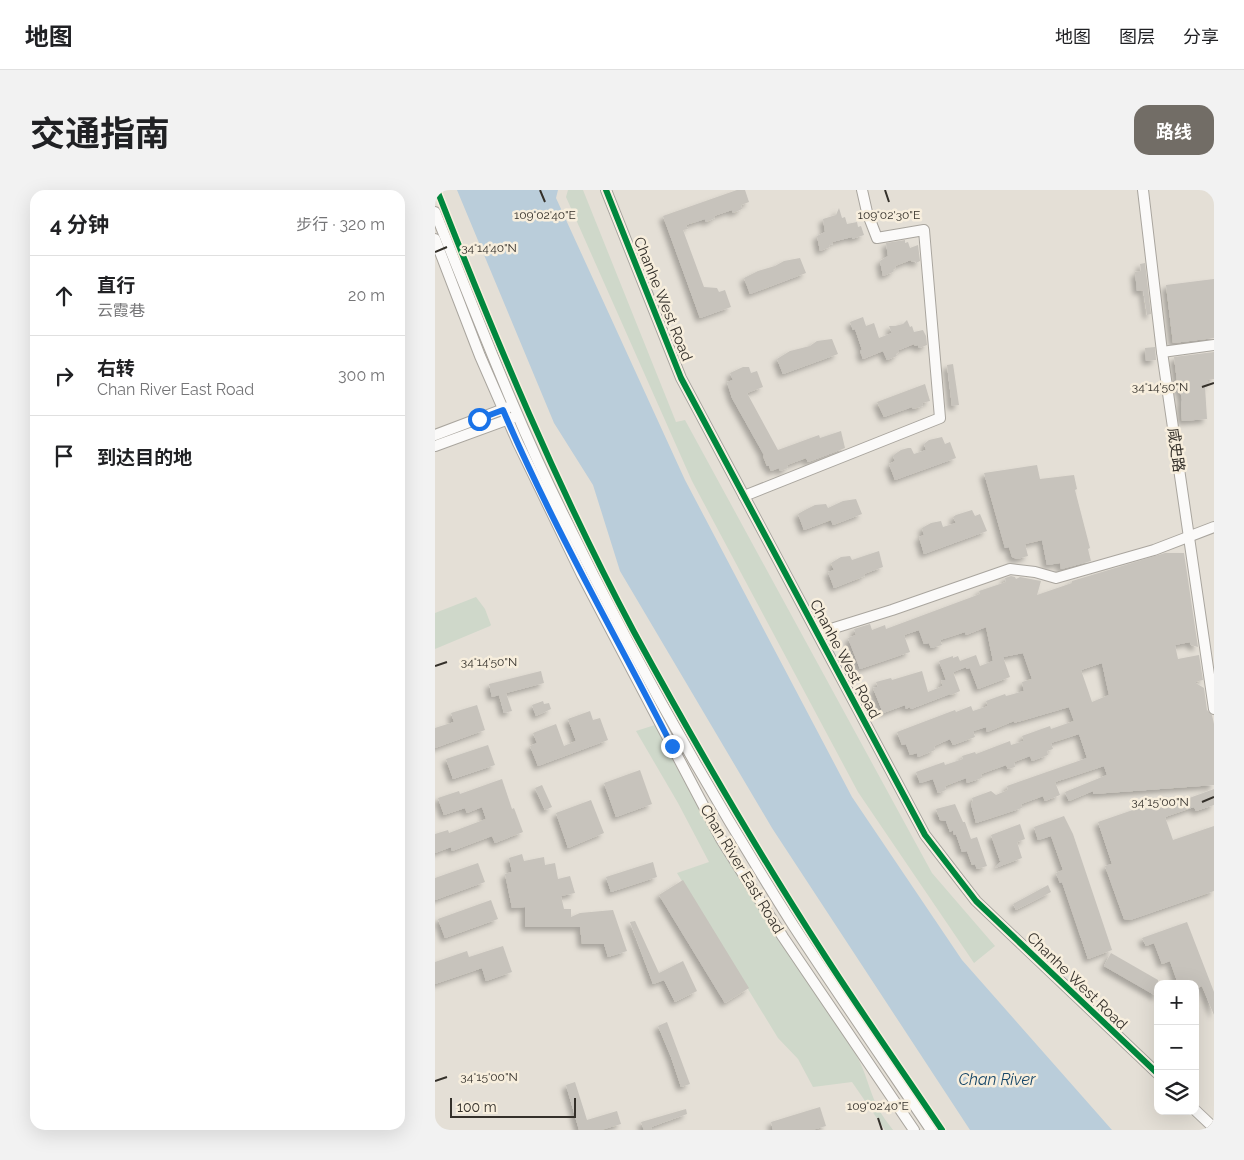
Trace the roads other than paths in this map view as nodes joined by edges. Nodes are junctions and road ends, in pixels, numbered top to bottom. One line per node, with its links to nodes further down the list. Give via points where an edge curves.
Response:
1 (605, 190): 11 (street, Chanhe West Road, via 681,378)
2 (862, 190): 11 (street, via 877,238 924,230 940,418)
3 (1143, 190): 7 (street, 咸史路)
4 (435, 212): 8 (street, Chan River East Road)
5 (435, 238): 8 (street, Chan River East Road, via 480,356)
6 (1214, 345): 7 (street)
7 (1163, 352): 13 (street, 咸史路)
8 (510, 413): 9 (street); 10 (street); 19 (street, Chan River East Road, via 582,575 721,839); 20 (street, Chan River East Road, via 653,690 689,753 798,932)
9 (435, 435)
10 (435, 446)
11 (744, 496): 14 (street, Chanhe West Road)
12 (1214, 527): 13 (street)
13 (1189, 536): 14 (street, via 1154,550 1056,578 1011,569); 15 (street, 咸史路)
14 (818, 633): 16 (street, Chanhe West Road, via 925,835 976,901)
15 (1214, 709)
16 (1154, 1070)
17 (1199, 1114): 18 (street)
18 (1214, 1128)
19 (913, 1130)
20 (931, 1130)

